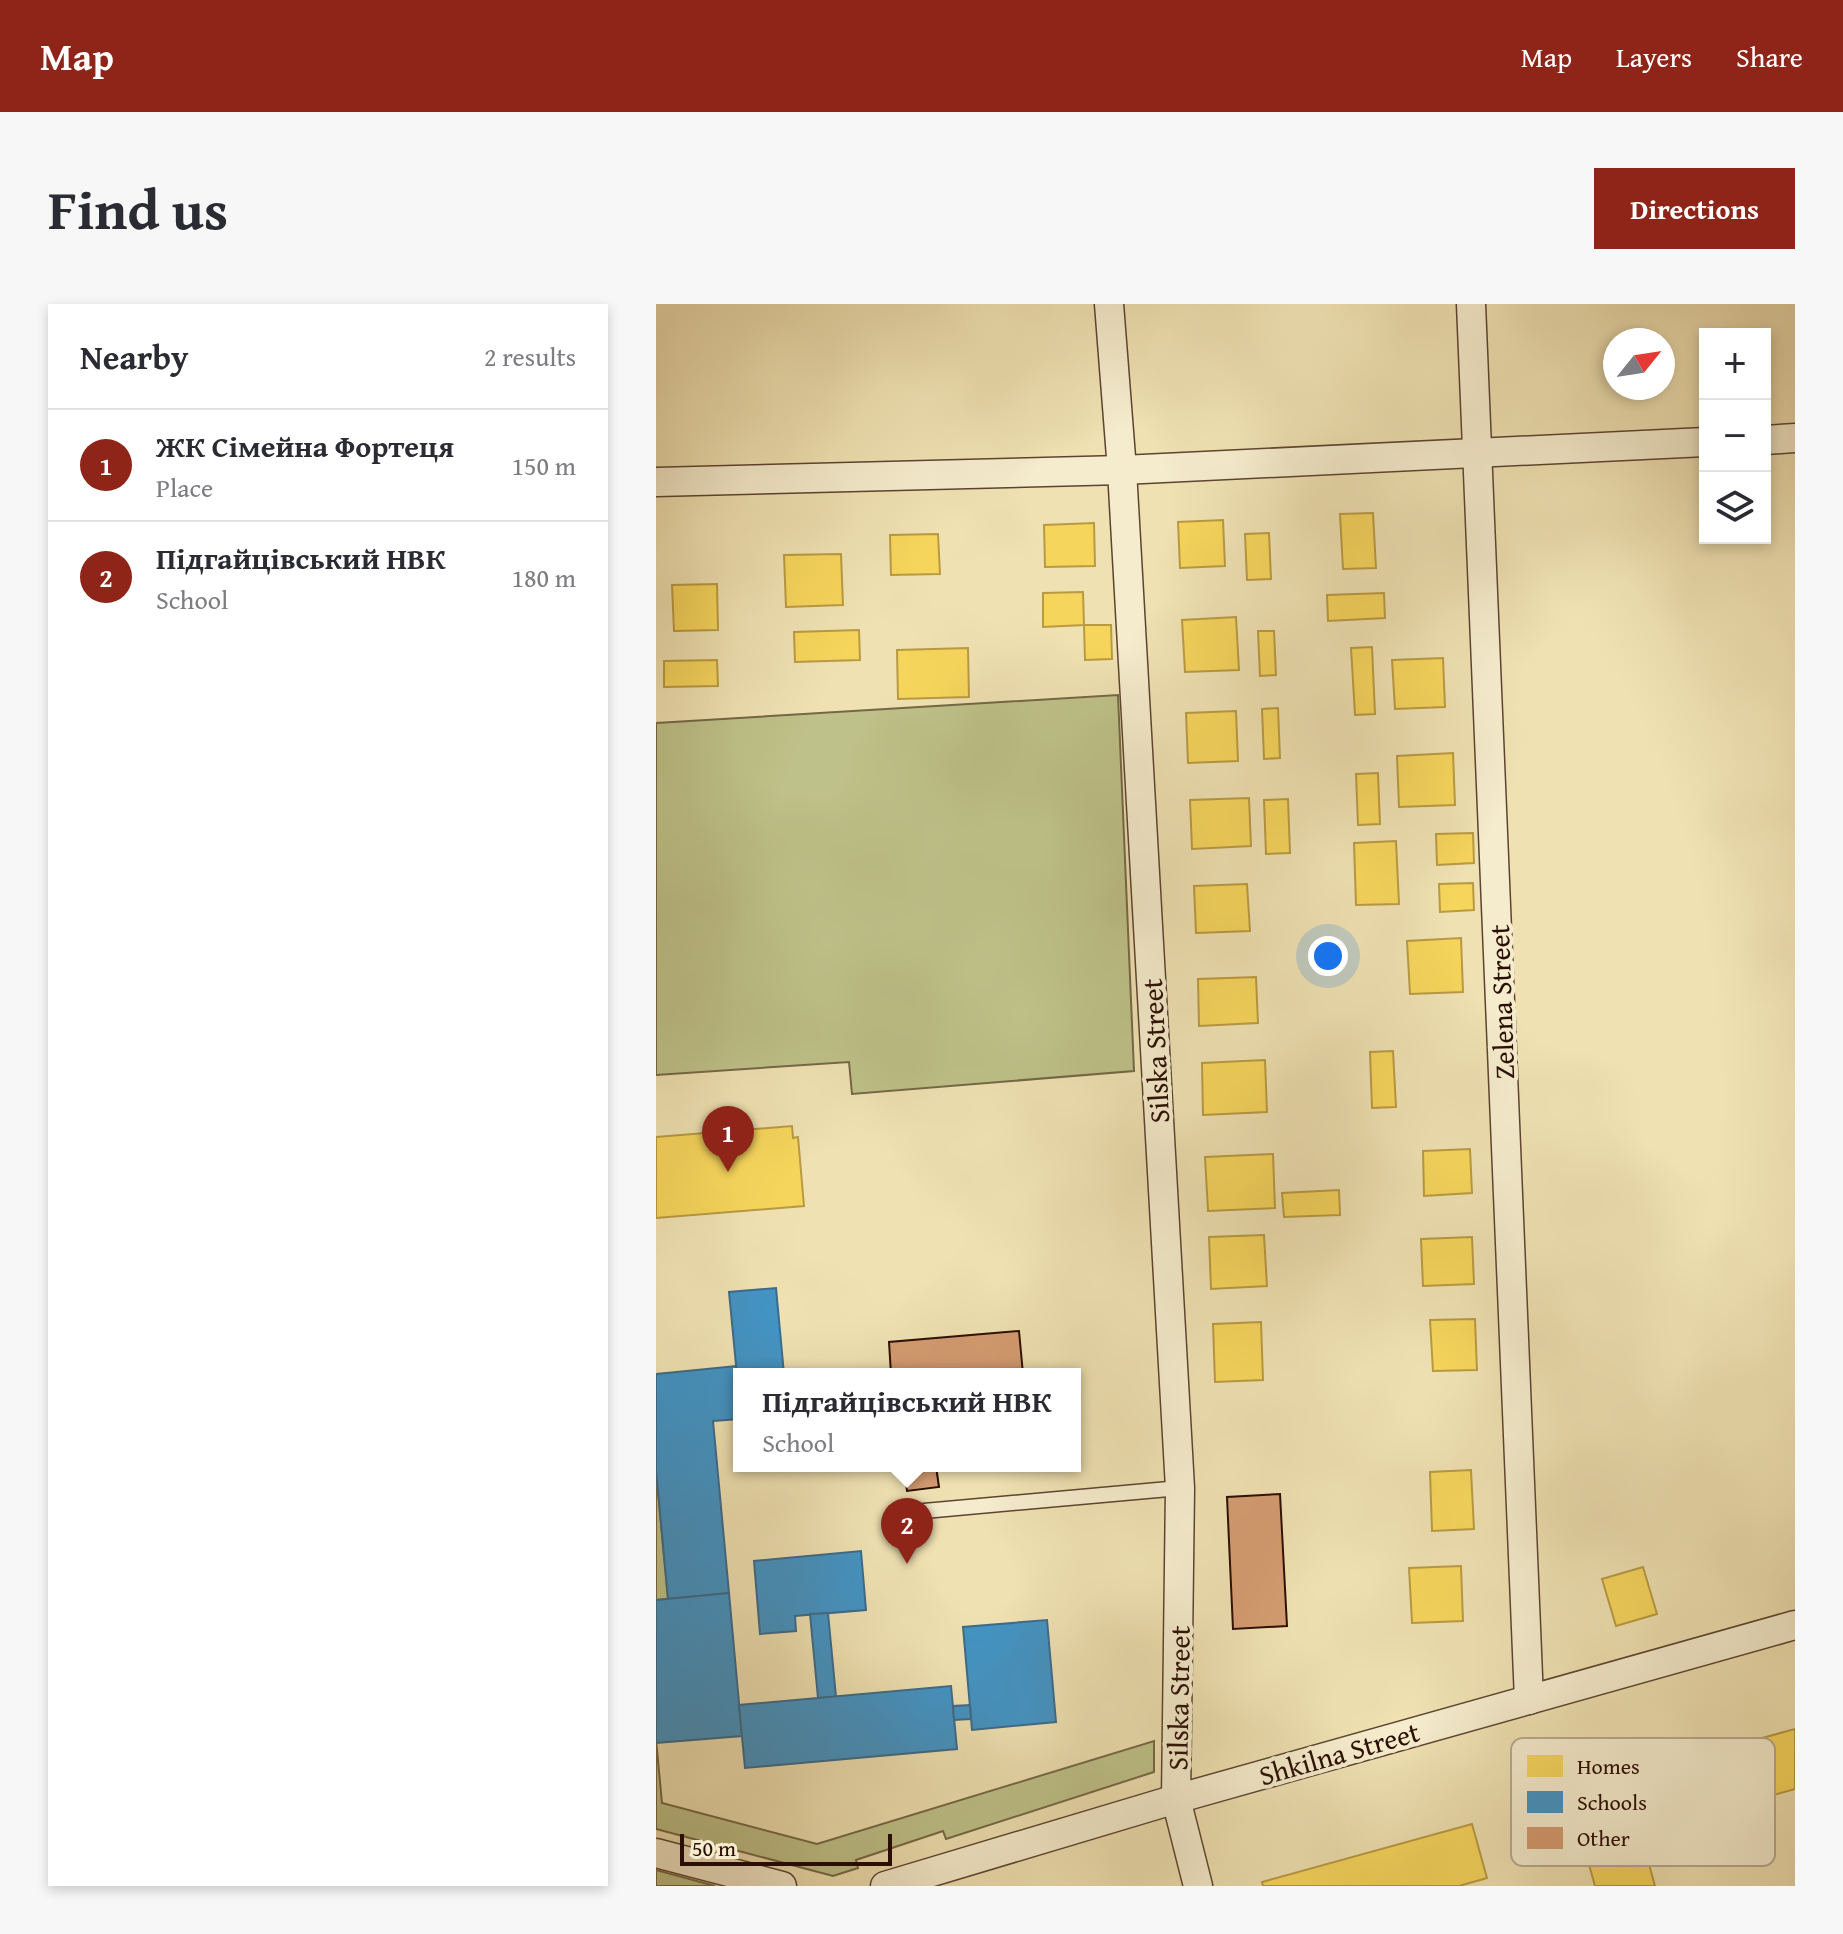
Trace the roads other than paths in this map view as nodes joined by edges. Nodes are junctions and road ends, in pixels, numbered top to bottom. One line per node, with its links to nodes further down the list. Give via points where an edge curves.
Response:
1 (1109, 304): 7 (street, Silska Street)
2 (1471, 304): 6 (street, Zelena Street)
3 (1795, 438): 4 (street)
4 (1771, 440)
5 (1699, 442): 6 (street)
6 (1480, 451): 7 (street); 12 (street, Zelena Street)
7 (1122, 470): 8 (street); 9 (street, Silska Street)
8 (656, 482)
9 (1180, 1488): 10 (lane); 13 (street, Silska Street)
10 (913, 1512)
11 (1795, 1625): 12 (street, Shkilna Street)
12 (1529, 1700): 13 (street, Shkilna Street)
13 (1176, 1799): 16 (street, Shkilna Street); 17 (street, Silska Street)
14 (656, 1853): 15 (street)
15 (782, 1886)
16 (885, 1886)
17 (1198, 1886)

